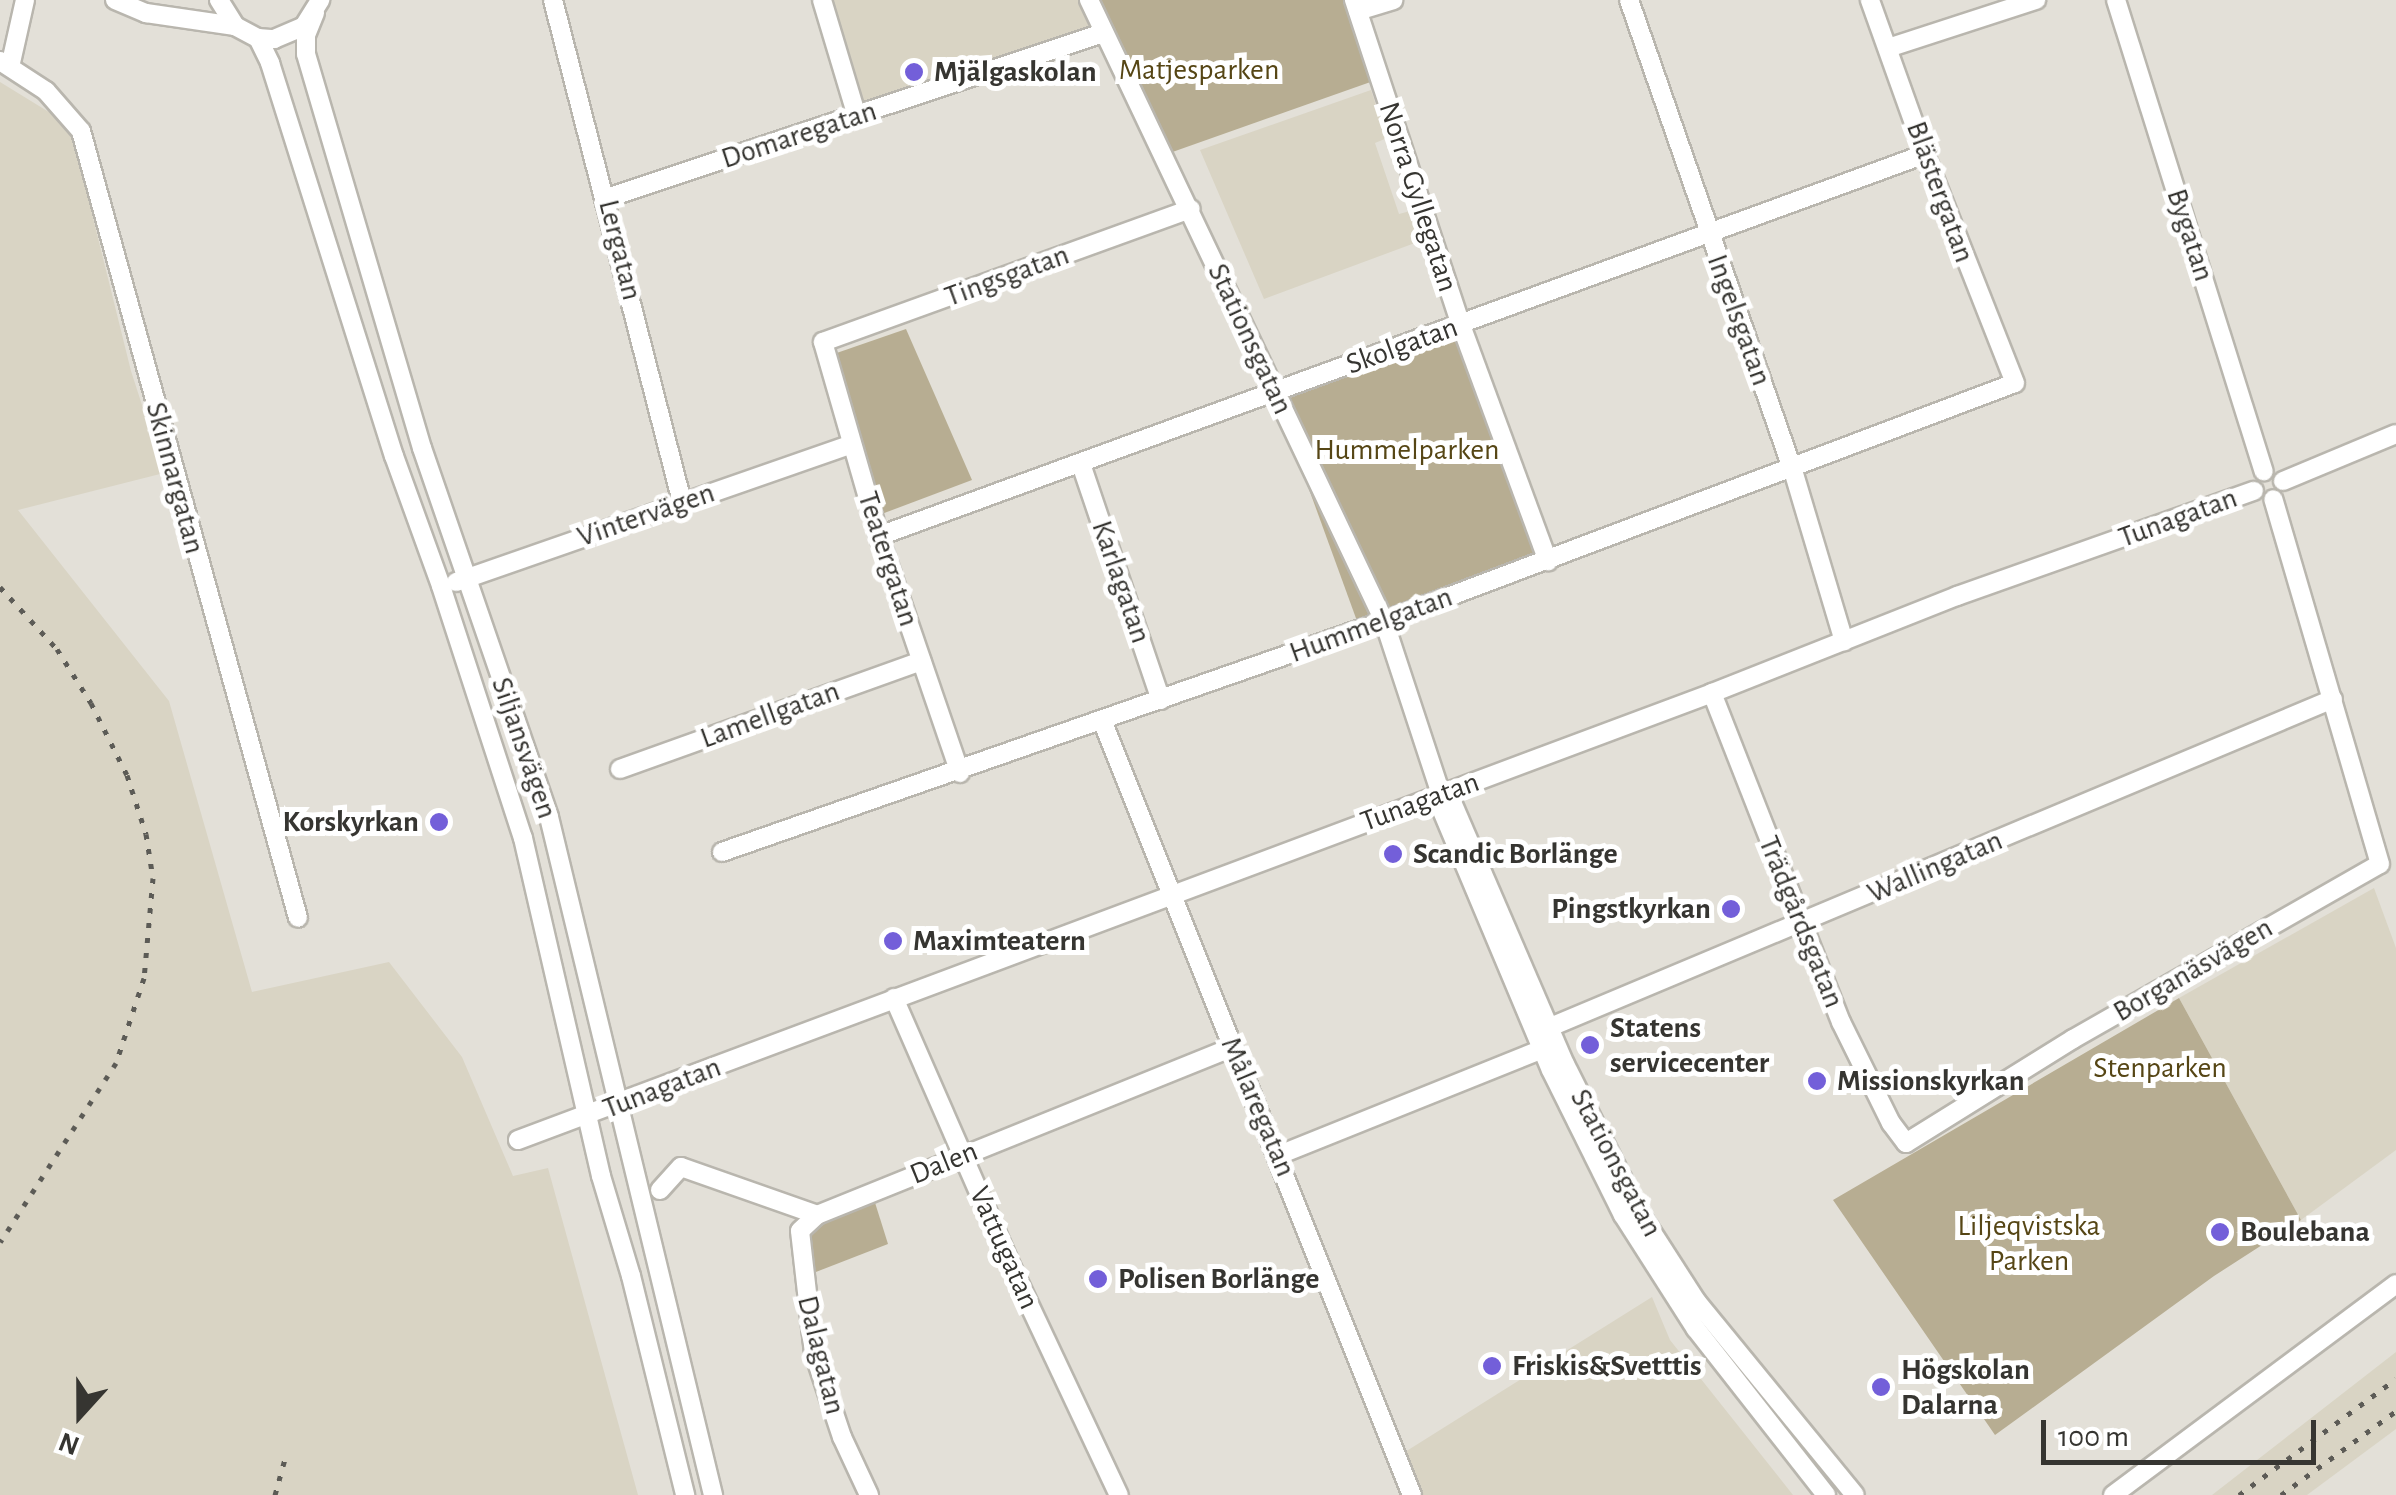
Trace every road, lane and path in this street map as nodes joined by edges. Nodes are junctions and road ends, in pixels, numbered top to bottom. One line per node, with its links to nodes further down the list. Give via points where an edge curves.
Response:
1 (25, 0): 18 (street)
2 (115, 0): 14 (street, via 146,14)
3 (219, 0): 14 (street)
4 (553, 0): 21 (street, Lergatan)
5 (822, 0): 19 (street)
6 (1089, 0): 15 (street, Stationsgatan)
7 (1392, 0): 12 (street)
8 (1629, 0): 23 (street, Ingelsgatan)
9 (1870, 0): 17 (street, Blästergatan)
10 (2036, 0): 17 (street)
11 (2116, 0): 32 (street, Bygatan)
12 (1356, 6): 24 (street, Norra Gyllegatan)
13 (318, 7): 16 (street, via 290,35); 39 (street, Siljansvägen, via 306,54)
14 (235, 26): 16 (street)
15 (1103, 33): 19 (street, Domaregatan); 22 (street, Stationsgatan)
16 (258, 38): 40 (street, Siljansvägen)
17 (1888, 48): 20 (street, Blästergatan)
18 (5, 64): 53 (street, Skinnargatan, via 46,91 81,131)
19 (857, 117): 21 (street, Domaregatan)
20 (1924, 154): 23 (street, Skolgatan); 26 (street, Blästergatan)
21 (607, 198): 36 (street, Lergatan)
22 (1191, 210): 25 (street, Tingsgatan); 27 (street, Stationsgatan)
23 (1707, 233): 24 (street, Skolgatan); 31 (street, Ingelsgatan)
24 (1461, 325): 27 (street, Skolgatan); 38 (street, Norra Gyllegatan)
25 (823, 342): 29 (street, Teatergatan)
26 (2014, 383): 31 (street, Hummelgatan)
27 (1274, 393): 30 (street, Skolgatan); 41 (street, Stationsgatan)
28 (2396, 434): 33 (street)
29 (852, 444): 36 (street, Vintervägen); 37 (street, Teatergatan)
30 (1081, 464): 37 (street, Skolgatan); 46 (street, Karlagatan)
31 (1792, 467): 38 (street, Hummelgatan); 42 (street, Ingelsgatan)
32 (2264, 471): 33 (street); 34 (street)
33 (2284, 481): 35 (street)
34 (2254, 491): 35 (street); 42 (street, Tunagatan)
35 (2273, 500): 45 (street)
36 (682, 502): 39 (street, Vintervägen)
37 (879, 536): 43 (street, Teatergatan)
38 (1548, 561): 41 (street, Hummelgatan)
39 (465, 578): 40 (street, Vintervägen); 58 (street, Siljansvägen, via 549,817)
40 (441, 586): 59 (street, Siljansvägen, via 523,838)
41 (1384, 621): 46 (street, Hummelgatan); 50 (street, Stationsgatan)
42 (1844, 641): 44 (street, Tunagatan)
43 (920, 661): 48 (street, Lamellgatan); 49 (street, Teatergatan)
44 (1712, 693): 50 (street, Tunagatan); 54 (street, Trädgårdsgatan)
45 (2333, 699): 54 (street, Wallingatan); 61 (street, Borganäsvägen, via 2380,864)
46 (1160, 700): 47 (street, Hummelgatan)
47 (1102, 720): 49 (street, Hummelgatan); 52 (street, Målaregatan)
48 (620, 770)
49 (960, 773): 51 (street, Hummelgatan)
50 (1441, 794): 52 (street, Tunagatan); 56 (street, Stationsgatan, via 1452,802)
51 (722, 852)
52 (1172, 895): 55 (street, Tunagatan); 57 (street, Målaregatan)
53 (298, 918)
54 (1800, 922): 56 (street, Wallingatan); 61 (street, Trädgårdsgatan, via 1856,1057)
55 (894, 998): 58 (street, Tunagatan); 62 (street, Vattugatan)
56 (1546, 1038): 63 (street, Wallingatan); 72 (street, Stationsgatan, via 1623,1215 1666,1287); 73 (street, Stationsgatan, via 1680,1279)
57 (1233, 1048): 62 (street, Dalen); 63 (street, Målaregatan)
58 (618, 1105): 59 (street, Tunagatan); 69 (street, Siljansvägen)
59 (587, 1116): 60 (street, Tunagatan); 68 (street, Siljansvägen)
60 (518, 1140)
61 (1906, 1143)
62 (963, 1155): 65 (street, Dalen); 67 (street, Vattugatan)
63 (1280, 1156): 71 (street, Målaregatan)
64 (660, 1190): 65 (street, via 680,1167)
65 (817, 1215): 70 (street, Dalagatan, via 800,1231 814,1353)
66 (2396, 1284): 74 (street)
67 (1109, 1492)
68 (684, 1495)
69 (713, 1495)
70 (869, 1495)
71 (1412, 1495)
72 (1826, 1495)
73 (1854, 1495)
74 (2113, 1495)

